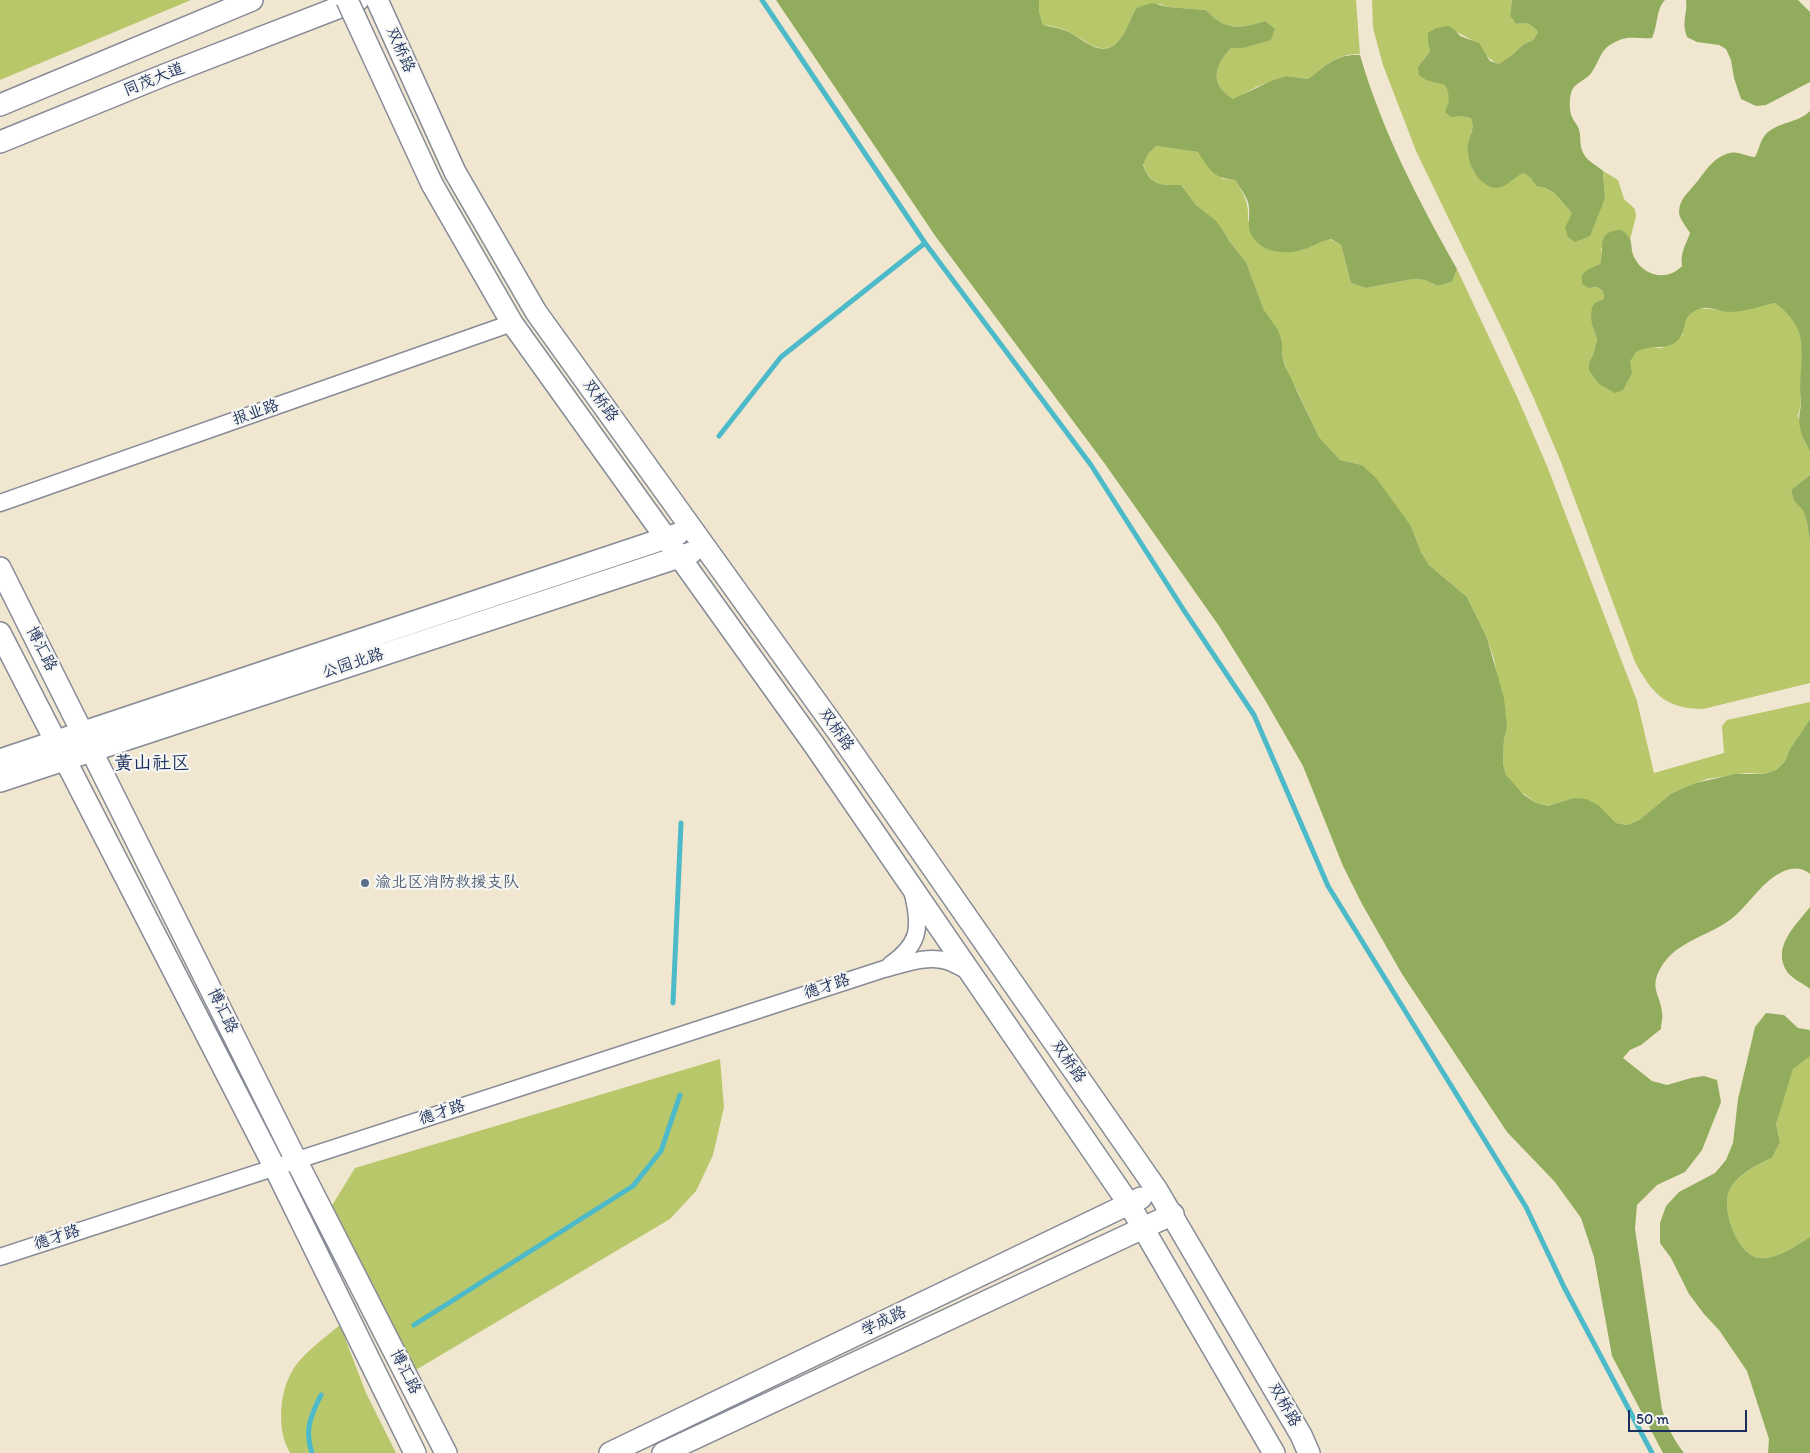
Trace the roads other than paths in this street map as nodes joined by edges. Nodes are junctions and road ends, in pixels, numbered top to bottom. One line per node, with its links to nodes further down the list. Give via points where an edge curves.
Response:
1 (252, 0): 5 (main road)
2 (347, 0): 7 (main road, 双桥路, bridge, via 432,184)
3 (358, 0): 6 (main road, 同茂大道)
4 (377, 0): 9 (main road, 双桥路, via 455,172 536,312)
5 (0, 105)
6 (0, 142)
7 (512, 323): 8 (street, 报业路); 10 (main road, 双桥路)
8 (0, 503)
9 (692, 529): 10 (main road, 公园北路); 11 (main road, 双桥路)
10 (666, 538): 12 (main road, 双桥路); 15 (main road, 公园北路)
11 (706, 548): 12 (main road, 公园北路); 24 (main road, 双桥路)
12 (679, 557): 15 (main road, 公园北路); 19 (main road, 双桥路, via 815,746)
13 (0, 568): 15 (main road, 博汇路)
14 (0, 633): 16 (main road, 博汇路)
15 (87, 741): 16 (main road, 公园北路); 22 (main road, 博汇路)
16 (60, 751): 17 (main road, 公园北路); 18 (main road, 公园北路); 23 (main road, 博汇路)
17 (0, 760)
18 (0, 781)
19 (913, 890): 20 (street, 德才路, via 919,924 916,936 902,956); 21 (main road, 双桥路)
20 (884, 969): 21 (street, 德才路, via 936,959 949,961); 22 (street, 德才路)
21 (968, 971): 25 (main road, 双桥路)
22 (296, 1160): 23 (street, 德才路); 30 (main road, 博汇路)
23 (275, 1168): 28 (street, 德才路); 29 (main road, 博汇路)
24 (1157, 1190): 25 (main road, 学成路); 26 (main road, 双桥路)
25 (1129, 1204): 27 (main road, 双桥路); 31 (main road, 学成路)
26 (1173, 1214): 27 (main road, 学成路); 34 (main road, 双桥路)
27 (1144, 1228): 32 (main road, 学成路); 33 (main road, 双桥路)
28 (0, 1257)
29 (415, 1453)
30 (446, 1453)
31 (610, 1453)
32 (663, 1453)
33 (1274, 1453)
34 (1310, 1453)

